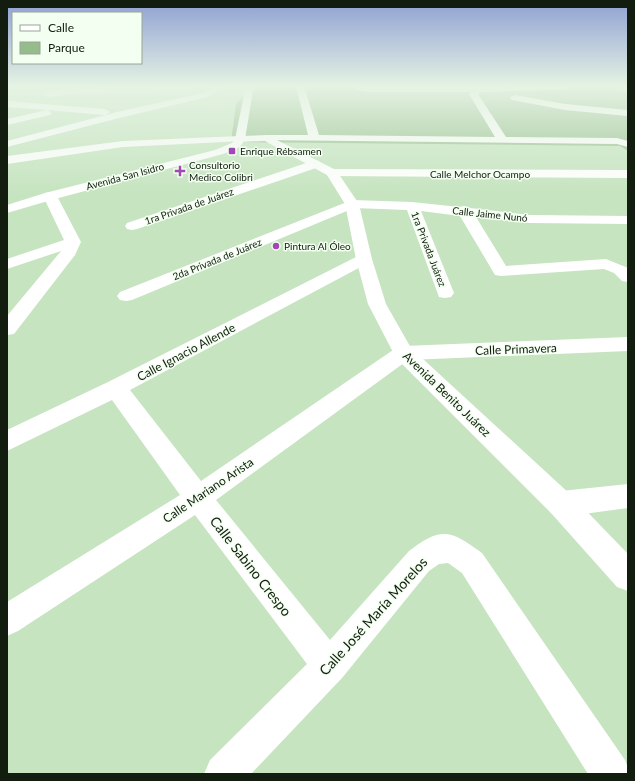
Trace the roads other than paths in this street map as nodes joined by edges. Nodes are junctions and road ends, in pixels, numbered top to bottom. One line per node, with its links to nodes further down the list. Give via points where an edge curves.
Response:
1 (90, 122): 10 (street)
2 (243, 122): 5 (street)
3 (310, 122): 7 (street)
4 (491, 122): 8 (street)
5 (240, 138): 6 (street); 11 (street, via 123,144); 16 (street, Avenida San Isidro, via 236,145 219,152)
6 (267, 138): 7 (street); 14 (street, Avenida Benito Juárez)
7 (314, 138): 8 (street)
8 (502, 139): 9 (street)
9 (626, 143)
10 (7, 144)
11 (67, 152): 12 (street); 13 (street)
12 (7, 160)
13 (7, 168)
14 (323, 168): 15 (street, Calle Melchor Ocampo); 17 (street, Avenida Benito Juárez); 22 (street, 1ra Privada de Juárez)
15 (628, 174)
16 (50, 196): 19 (street, Avenida San Isidro); 23 (street)
17 (352, 204): 18 (street, Calle Jaime Nunó); 24 (street, Avenida Benito Juárez); 28 (street, 2da Privada de Juárez)
18 (412, 206): 20 (street, Calle Jaime Nunó); 27 (street, 1ra Privada Juárez)
19 (7, 209)
20 (464, 210): 21 (street, Calle Jaime Nunó, via 530,218); 26 (street, via 502,271 606,264 614,266)
21 (628, 220)
22 (132, 226)
23 (73, 242): 25 (street); 29 (street, via 69,252)
24 (364, 259): 31 (street, Avenida Benito Juárez, via 377,304); 32 (street, Calle Ignacio Allende)
25 (7, 264)
26 (628, 277)
27 (445, 293)
28 (126, 296)
29 (7, 329)
30 (628, 344): 31 (street, Calle Primavera)
31 (403, 353): 35 (street, Calle Mariano Arista); 36 (street, Avenida Benito Juárez)
32 (116, 388): 33 (street, Calle Ignacio Allende); 35 (street, Calle Sabino Crespo)
33 (7, 441)
34 (628, 496): 36 (street)
35 (198, 498): 38 (street, Calle Mariano Arista); 39 (street, Calle Sabino Crespo)
36 (561, 504): 37 (street, Avenida Benito Juárez)
37 (628, 576)
38 (7, 620)
39 (330, 666): 40 (street, Calle José María Morelos); 41 (street, Calle José María Morelos, via 419,561 433,550 452,548 472,563)
40 (224, 774)
41 (611, 774)

